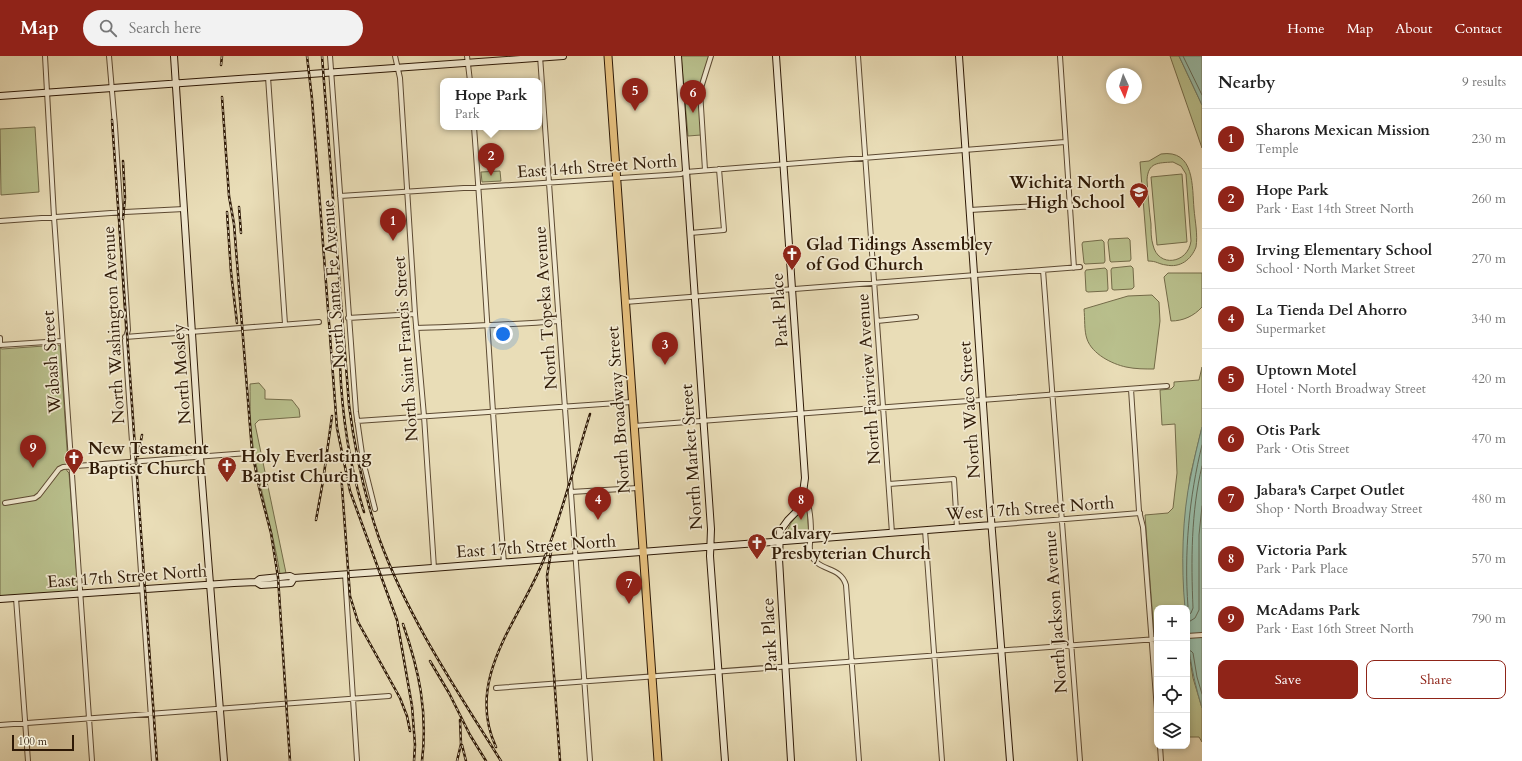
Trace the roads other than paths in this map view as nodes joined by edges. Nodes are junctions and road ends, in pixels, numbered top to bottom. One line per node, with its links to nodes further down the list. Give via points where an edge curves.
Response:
1 (45, 56): 22 (street, Wabash Street)
2 (109, 56): 21 (street, North Washington Avenue)
3 (174, 56): 20 (street, North Mosley)
4 (330, 56): 17 (street, North Santa Fe Avenue)
5 (395, 56): 16 (street, North Saint Francis Street)
6 (563, 56): 14 (street)
7 (608, 56): 32 (main road, North Broadway Street)
8 (678, 56): 31 (street, North Market Street)
9 (711, 56): 30 (street, via 700,91)
10 (776, 56): 28 (street, Park Place)
11 (858, 56): 27 (street, North Fairview Avenue)
12 (959, 56): 26 (street, North Waco Street)
13 (1060, 56): 25 (street)
14 (541, 57): 15 (street); 33 (street, North Topeka Avenue)
15 (467, 59): 16 (street); 19 (street)
16 (397, 68): 17 (street); 35 (street, North Saint Francis Street, via 400,78)
17 (331, 72): 18 (street); 36 (street, North Santa Fe Avenue)
18 (268, 77): 20 (street); 58 (street)
19 (470, 78)
20 (175, 83): 21 (street); 38 (street, North Mosley)
21 (112, 88): 22 (street); 40 (street, North Washington Avenue)
22 (47, 92): 23 (street); 41 (street, Wabash Street)
23 (0, 96)
24 (474, 130): 34 (street)
25 (1065, 142): 26 (street, East 14th Street North); 37 (street)
26 (966, 150): 27 (street, East 14th Street North); 39 (street, North Waco Street)
27 (865, 158): 28 (street, East 14th Street North); 48 (street, North Fairview Avenue)
28 (784, 164): 29 (street, East 14th Street North); 49 (street, Park Place)
29 (720, 169): 30 (street, East 14th Street North); 43 (street, via 724,230)
30 (705, 170): 31 (street, East 14th Street North)
31 (686, 172): 32 (street, East 14th Street North); 43 (street, North Market Street)
32 (617, 179): 33 (street, East 14th Street North); 51 (main road, North Broadway Street)
33 (548, 183): 34 (street, East 14th Street North); 56 (street, North Topeka Avenue)
34 (478, 187): 35 (street, East 14th Street North); 59 (street)
35 (407, 191): 36 (street, East 14th Street North); 52 (street, North Saint Francis Street)
36 (340, 196): 54 (street, North Santa Fe Avenue)
37 (1070, 204): 39 (street); 45 (street)
38 (184, 209): 40 (street); 61 (street, North Mosley)
39 (970, 210): 47 (street, North Waco Street)
40 (120, 212): 41 (street); 62 (street, North Washington Avenue, via 128,330)
41 (54, 217): 42 (street); 64 (street, Wabash Street)
42 (0, 221)
43 (690, 233): 50 (street, North Market Street)
44 (1080, 267): 45 (street)
45 (1074, 268): 46 (street)
46 (1043, 270): 47 (street); 68 (street, North Jackson Avenue)
47 (974, 275): 48 (street); 69 (street, North Waco Street)
48 (874, 283): 49 (street); 55 (street, North Fairview Avenue)
49 (792, 289): 50 (street); 74 (street, Park Place)
50 (694, 297): 51 (street); 77 (street, North Market Street)
51 (626, 302): 70 (main road, North Broadway Street)
52 (415, 314): 54 (street); 60 (street, North Saint Francis Street)
53 (916, 317): 55 (street)
54 (348, 318): 76 (street, North Santa Fe Avenue)
55 (877, 320): 72 (street, North Fairview Avenue)
56 (559, 321): 59 (street); 71 (street, North Topeka Avenue)
57 (319, 322): 58 (street)
58 (285, 324): 61 (street)
59 (488, 326): 60 (street, via 480,324); 73 (street)
60 (416, 328): 75 (street, North Saint Francis Street)
61 (192, 332): 62 (street); 80 (street, North Mosley)
62 (125, 337): 81 (street, North Washington Avenue)
63 (0, 338): 65 (street)
64 (62, 341): 65 (street); 82 (street, Wabash Street)
65 (0, 345)
66 (1167, 386): 67 (street)
67 (1130, 389): 68 (street); 89 (street)
68 (1052, 395): 69 (street); 90 (street, North Jackson Avenue)
69 (983, 400): 72 (street); 91 (street, North Waco Street)
70 (632, 402): 71 (street); 78 (main road, North Broadway Street)
71 (565, 407): 73 (street); 86 (street, North Topeka Avenue)
72 (883, 408): 74 (street); 83 (street, North Fairview Avenue)
73 (492, 411): 75 (street); 100 (street)
74 (800, 414): 77 (street); 85 (street, Park Place, via 805,478)
75 (424, 416): 76 (street); 101 (street, North Saint Francis Street)
76 (357, 420): 88 (street, North Santa Fe Avenue)
77 (703, 421): 78 (street); 97 (street, North Market Street)
78 (634, 426): 84 (main road, North Broadway Street)
79 (248, 454): 80 (street)
80 (200, 457): 81 (street); 103 (street, North Mosley)
81 (133, 462): 82 (street); 104 (street, North Washington Avenue)
82 (71, 467): 87 (street, via 59,469 35,498); 105 (street, Wabash Street)
83 (888, 484): 92 (street, via 954,479); 94 (street, North Fairview Avenue)
84 (638, 488): 86 (street); 98 (main road, North Broadway Street)
85 (803, 491): 95 (street, Park Place, via 808,500); 96 (street, Park Place, via 799,509 783,526)
86 (571, 492): 99 (street, North Topeka Avenue)
87 (5, 503)
88 (375, 509)
89 (1140, 514): 90 (street, West 17th Street North); 110 (street)
90 (1062, 520): 91 (street, West 17th Street North); 111 (street, North Jackson Avenue)
91 (992, 525): 92 (street, West 17th Street North); 112 (street, North Waco Street)
92 (957, 528): 93 (street, West 17th Street North)
93 (925, 530): 94 (street, West 17th Street North); 113 (street)
94 (892, 533): 95 (street, West 17th Street North)
95 (810, 539): 96 (street, West 17th Street North); 114 (street, Park Place, via 810,551 815,561 837,571 844,579)
96 (779, 542): 97 (street, East 17th Street North); 115 (street, Park Place)
97 (710, 547): 98 (street, East 17th Street North); 116 (street, North Market Street)
98 (643, 552): 99 (street, East 17th Street North); 117 (main road, North Broadway Street)
99 (575, 557): 100 (street, East 17th Street North); 119 (street, North Topeka Avenue)
100 (504, 563): 101 (street, East 17th Street North)
101 (434, 568): 102 (street, East 17th Street North)
102 (345, 574): 103 (street, East 17th Street North, via 294,578 290,576 260,579 256,582); 122 (street)
103 (210, 584): 104 (street, East 17th Street North); 123 (street, North Mosley)
104 (143, 589): 105 (street, East 17th Street North); 124 (street, North Washington Avenue)
105 (80, 594): 106 (street, East 17th Street North); 125 (street, Wabash Street)
106 (16, 598): 107 (street, East 17th Street North); 126 (street)
107 (0, 599)
108 (1202, 635): 109 (street)
109 (1190, 636)
110 (1152, 639): 111 (street); 118 (street)
111 (1071, 645): 112 (street); 141 (street, North Jackson Avenue)
112 (1002, 651): 113 (street); 140 (street, North Waco Street)
113 (934, 656): 114 (street); 139 (street)
114 (852, 662): 115 (street); 138 (street)
115 (784, 668): 116 (street); 137 (street, Park Place)
116 (718, 672): 117 (street); 136 (street, North Market Street)
117 (652, 677): 119 (street); 135 (main road, North Broadway Street)
118 (1155, 677)
119 (584, 682): 120 (street); 134 (street, North Topeka Avenue)
120 (496, 688)
121 (389, 696): 122 (street)
122 (353, 699): 123 (street); 133 (street)
123 (221, 709): 124 (street); 132 (street, North Mosley)
124 (151, 714): 125 (street); 131 (street, North Washington Avenue)
125 (89, 718): 126 (street); 130 (street, Wabash Street)
126 (25, 723): 127 (street); 129 (street)
127 (0, 725)
128 (1160, 749): 142 (street)
129 (28, 761)
130 (92, 761)
131 (154, 761)
132 (224, 761)
133 (357, 761)
134 (590, 761)
135 (658, 761)
136 (725, 761)
137 (791, 761)
138 (859, 761)
139 (942, 761)
140 (1010, 761)
141 (1080, 761)
142 (1161, 761)

